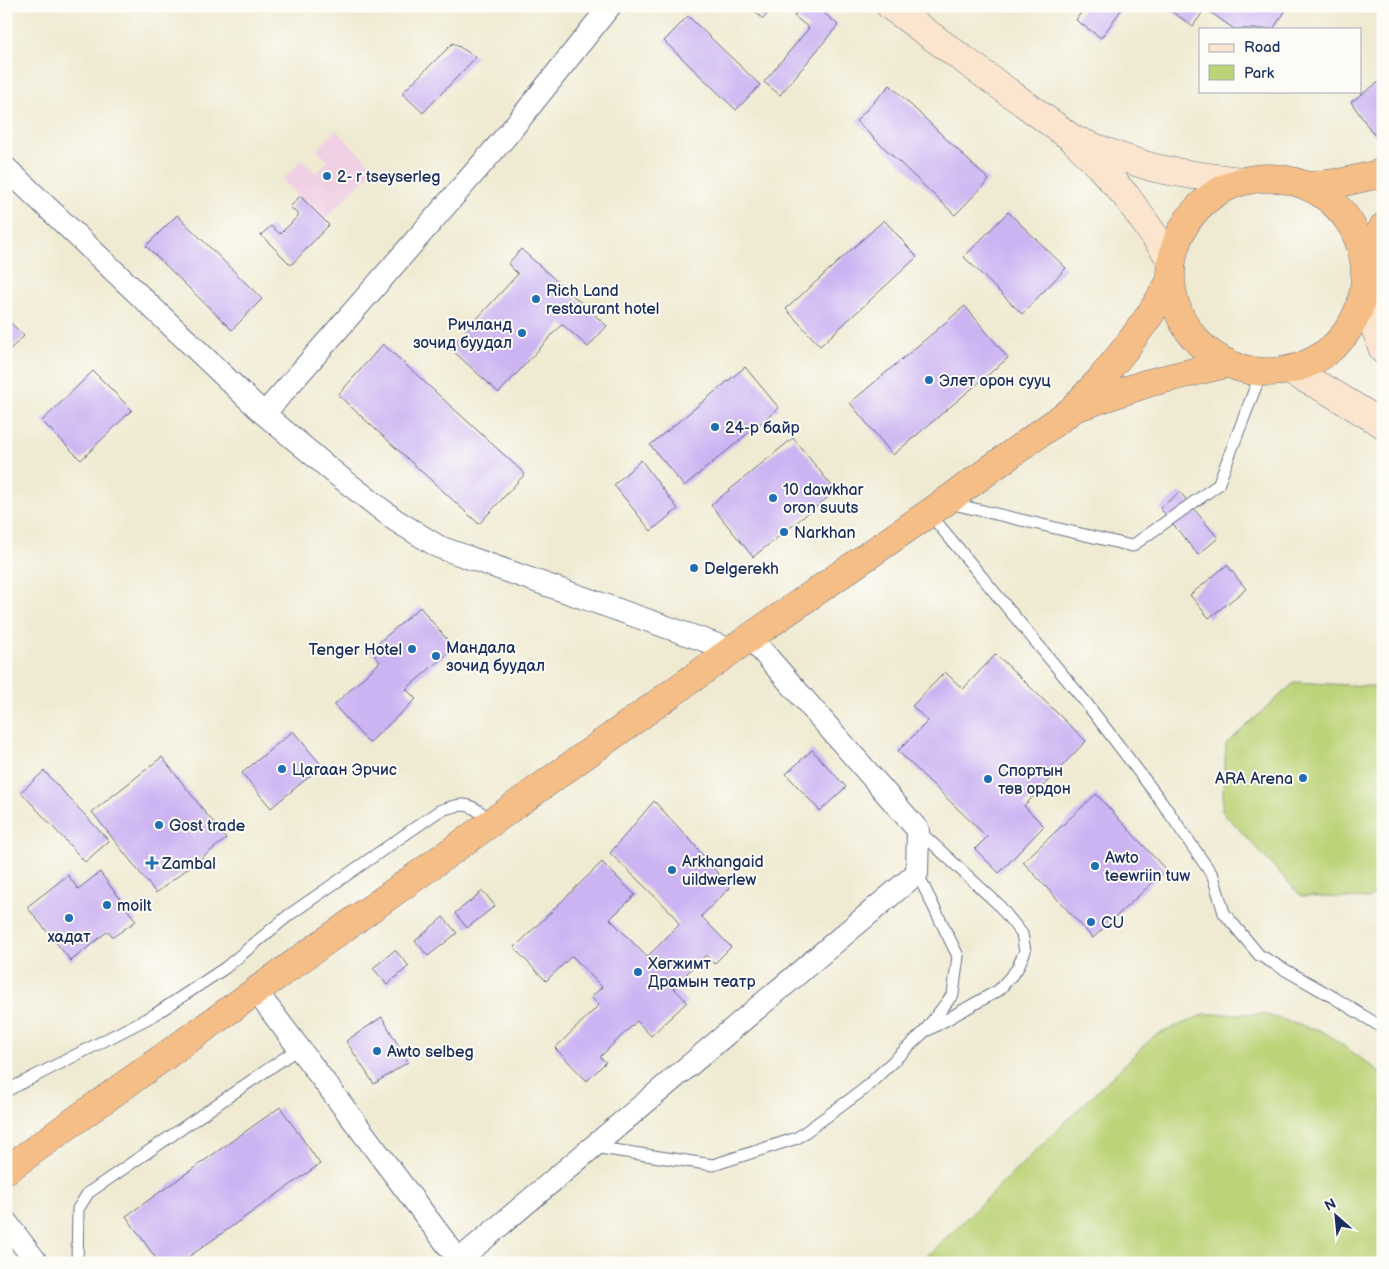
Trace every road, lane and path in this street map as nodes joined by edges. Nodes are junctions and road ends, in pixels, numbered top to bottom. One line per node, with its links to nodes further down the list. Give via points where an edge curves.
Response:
1 (610, 6): 16 (street, via 508,134)
2 (890, 6): 3 (street)
3 (1073, 139): 6 (street, via 1155,167); 9 (street, via 1126,196)
4 (6, 168): 16 (street)
5 (1383, 173): 7 (highway)
6 (1241, 181): 7 (highway, via 1275,178); 9 (highway, via 1216,193 1194,210 1179,233)
7 (1309, 186): 10 (highway, via 1336,205 1355,231)
8 (1383, 227): 10 (highway)
9 (1170, 271): 12 (highway, via 1178,316 1198,344); 15 (highway, via 1126,349)
10 (1365, 274): 11 (street, via 1375,328); 13 (highway, via 1358,314 1342,340 1318,359)
11 (1383, 350)
12 (1226, 364): 14 (highway); 15 (highway, via 1148,383)
13 (1290, 371): 14 (highway); 17 (street)
14 (1261, 373): 18 (lane, via 1218,485 1132,546)
15 (1072, 410): 18 (highway)
16 (264, 414): 19 (street, via 395,520 439,547)
17 (1383, 424)
18 (937, 507): 19 (highway); 24 (lane, via 1161,801 1213,876 1224,913 1259,955)
19 (741, 644): 20 (highway); 21 (street)
20 (492, 822): 23 (highway); 27 (lane, via 476,808 466,805 458,804 439,811 289,915 225,968 154,1015)
21 (918, 830): 22 (street); 25 (lane, via 998,904 1022,934 1025,951 1017,969 999,990)
22 (917, 874): 25 (lane, via 958,956 952,994); 28 (street)
23 (256, 991): 26 (street); 29 (highway)
24 (1383, 1028)
25 (924, 1032): 28 (lane, via 863,1090 797,1138 713,1165)
26 (299, 1048): 31 (street); 33 (lane, via 88,1193 78,1209)
27 (6, 1092)
28 (593, 1147): 31 (street)
29 (6, 1170)
30 (6, 1222): 32 (street)
31 (460, 1262)
32 (37, 1263)
33 (77, 1263)

